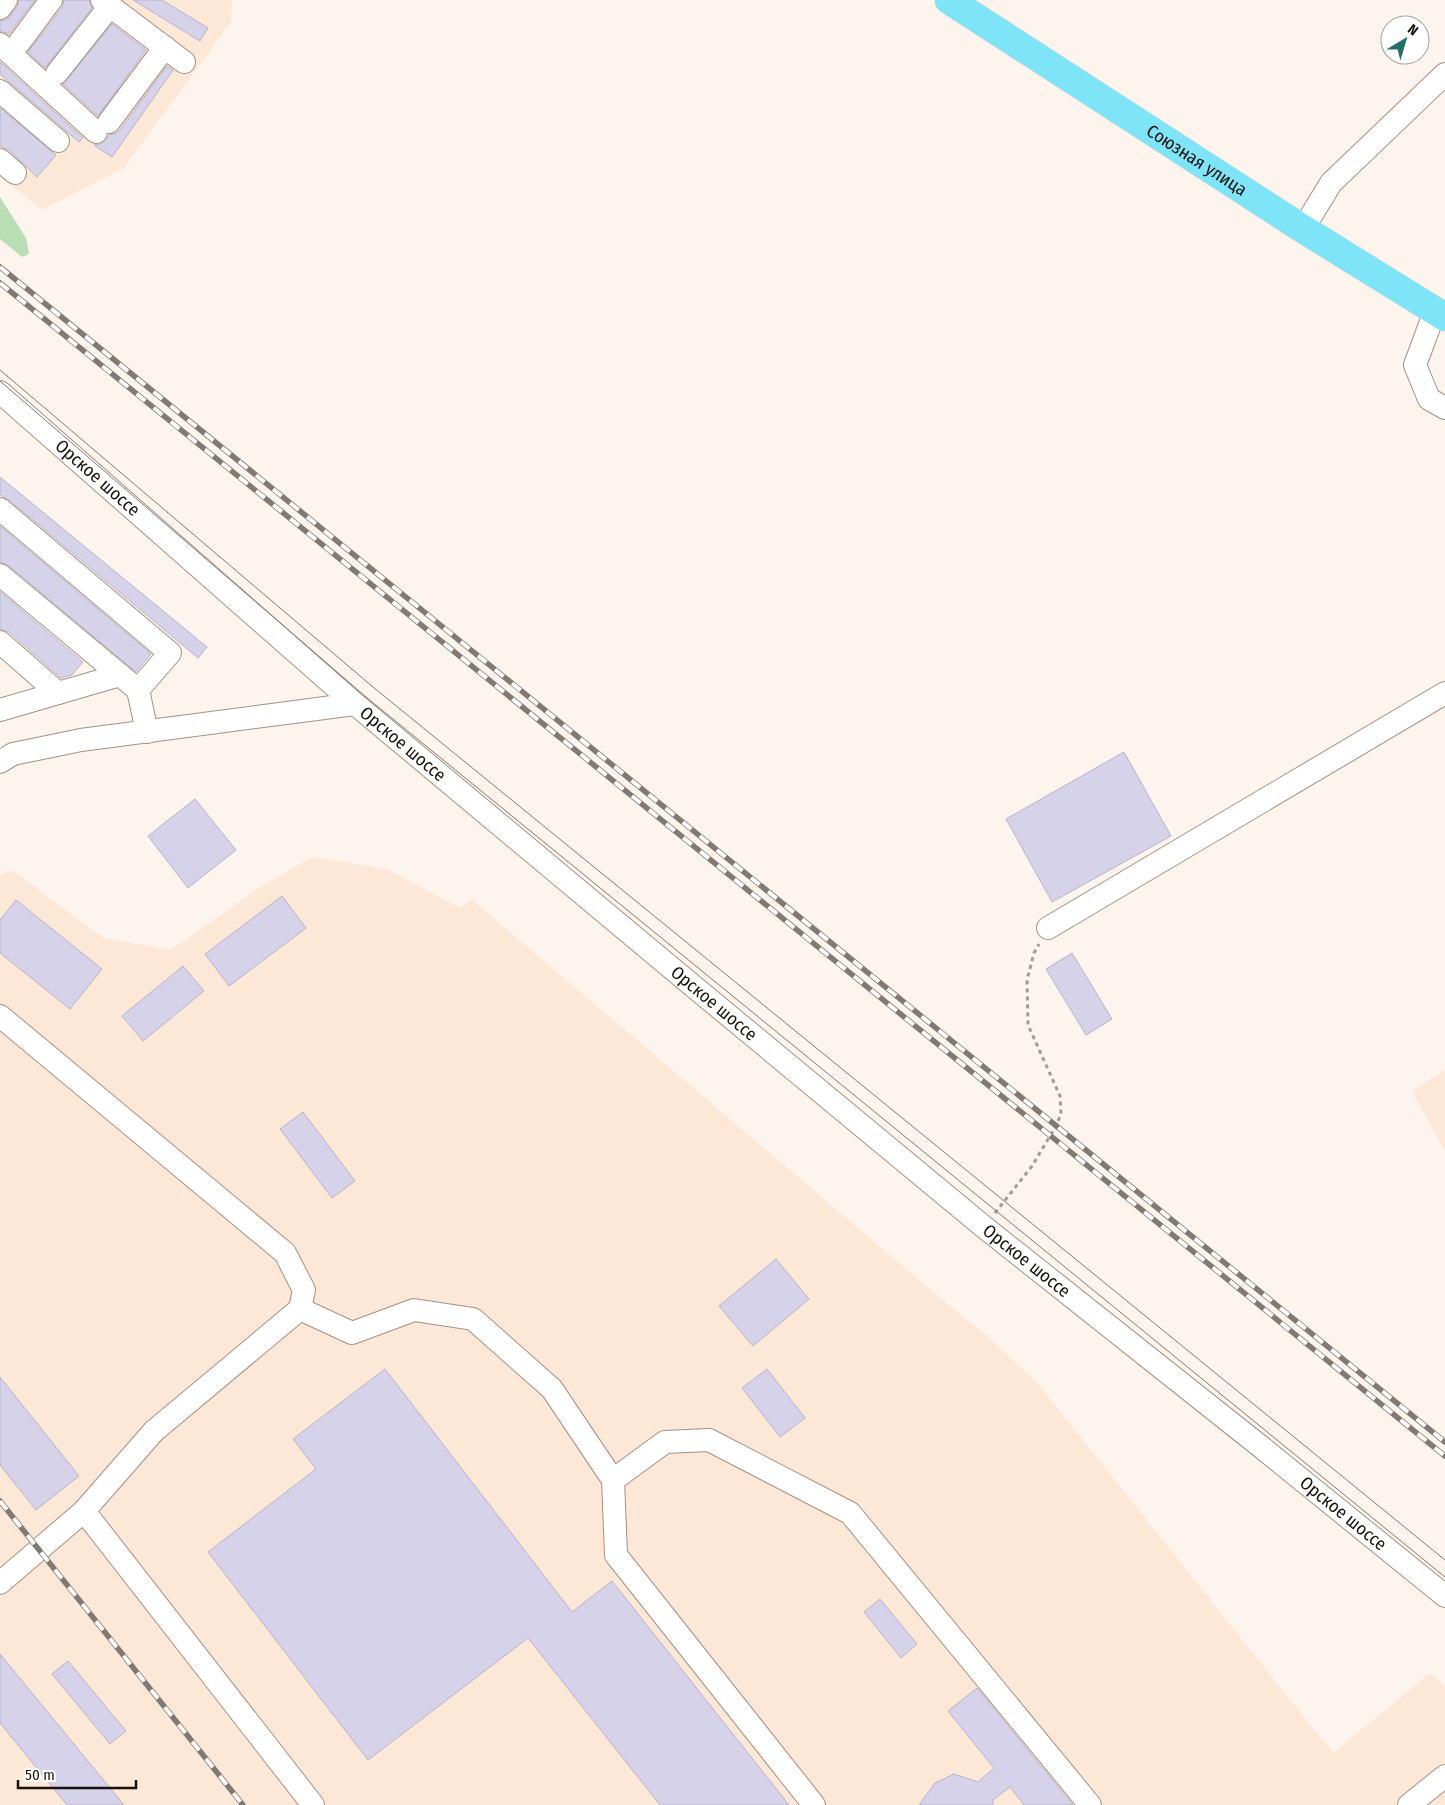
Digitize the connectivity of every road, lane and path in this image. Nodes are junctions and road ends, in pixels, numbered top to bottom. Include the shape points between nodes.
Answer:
1 (6, 0) edge
2 (51, 0) edge
3 (949, 0) edge
4 (106, 3) edge
5 (0, 8) edge
6 (9, 44) edge
7 (165, 47) junction
8 (184, 62) dead end
9 (57, 73) dead end
10 (1445, 74) edge
11 (0, 91) edge
12 (58, 141) dead end
13 (1303, 230) junction
14 (1440, 314) edge
15 (1, 392) edge
16 (1445, 408) edge
17 (0, 509) edge
18 (0, 575) edge
19 (0, 642) edge
20 (120, 675) junction
21 (138, 690) junction
22 (58, 693) junction
23 (1445, 693) edge
24 (355, 704) junction
25 (0, 710) edge
26 (147, 732) junction
27 (0, 762) edge
28 (1048, 928) joint
29 (0, 1016) edge
30 (984, 1227) junction
31 (300, 1309) junction
32 (612, 1480) junction
33 (84, 1510) junction
34 (0, 1583) edge
35 (1445, 1596) edge
36 (1445, 1776) edge
37 (314, 1805) edge
38 (814, 1805) edge
39 (1090, 1805) edge
40 (1409, 1805) edge

1 - 5 street
2 - 6 street
3 - 13 main road, Союзная улица
4 - 7 street
4 - 9 street
6 - 7 street via 103,127
7 - 8 street
10 - 13 street via 1331,183
11 - 12 street
13 - 14 main road, Союзная улица
14 - 16 street via 1415,365 1428,399
15 - 24 street, Орское шоссе
17 - 21 street via 170,653
18 - 20 street
19 - 22 street
20 - 21 street
20 - 22 street
21 - 26 street
22 - 25 street
23 - 28 street
24 - 26 street
24 - 30 street, Орское шоссе
26 - 27 street via 81,740 13,754
28 - 30 path via 1034,953 1027,980 1028,1025 1060,1096 1061,1114 1032,1166
29 - 31 street via 285,1253 304,1290
30 - 35 street, Орское шоссе
31 - 32 street via 352,1333 414,1310 473,1319 552,1389
31 - 33 street via 154,1431
32 - 38 street via 616,1555
32 - 39 street via 665,1442 709,1440 850,1513
33 - 34 street
33 - 37 street
36 - 40 street

